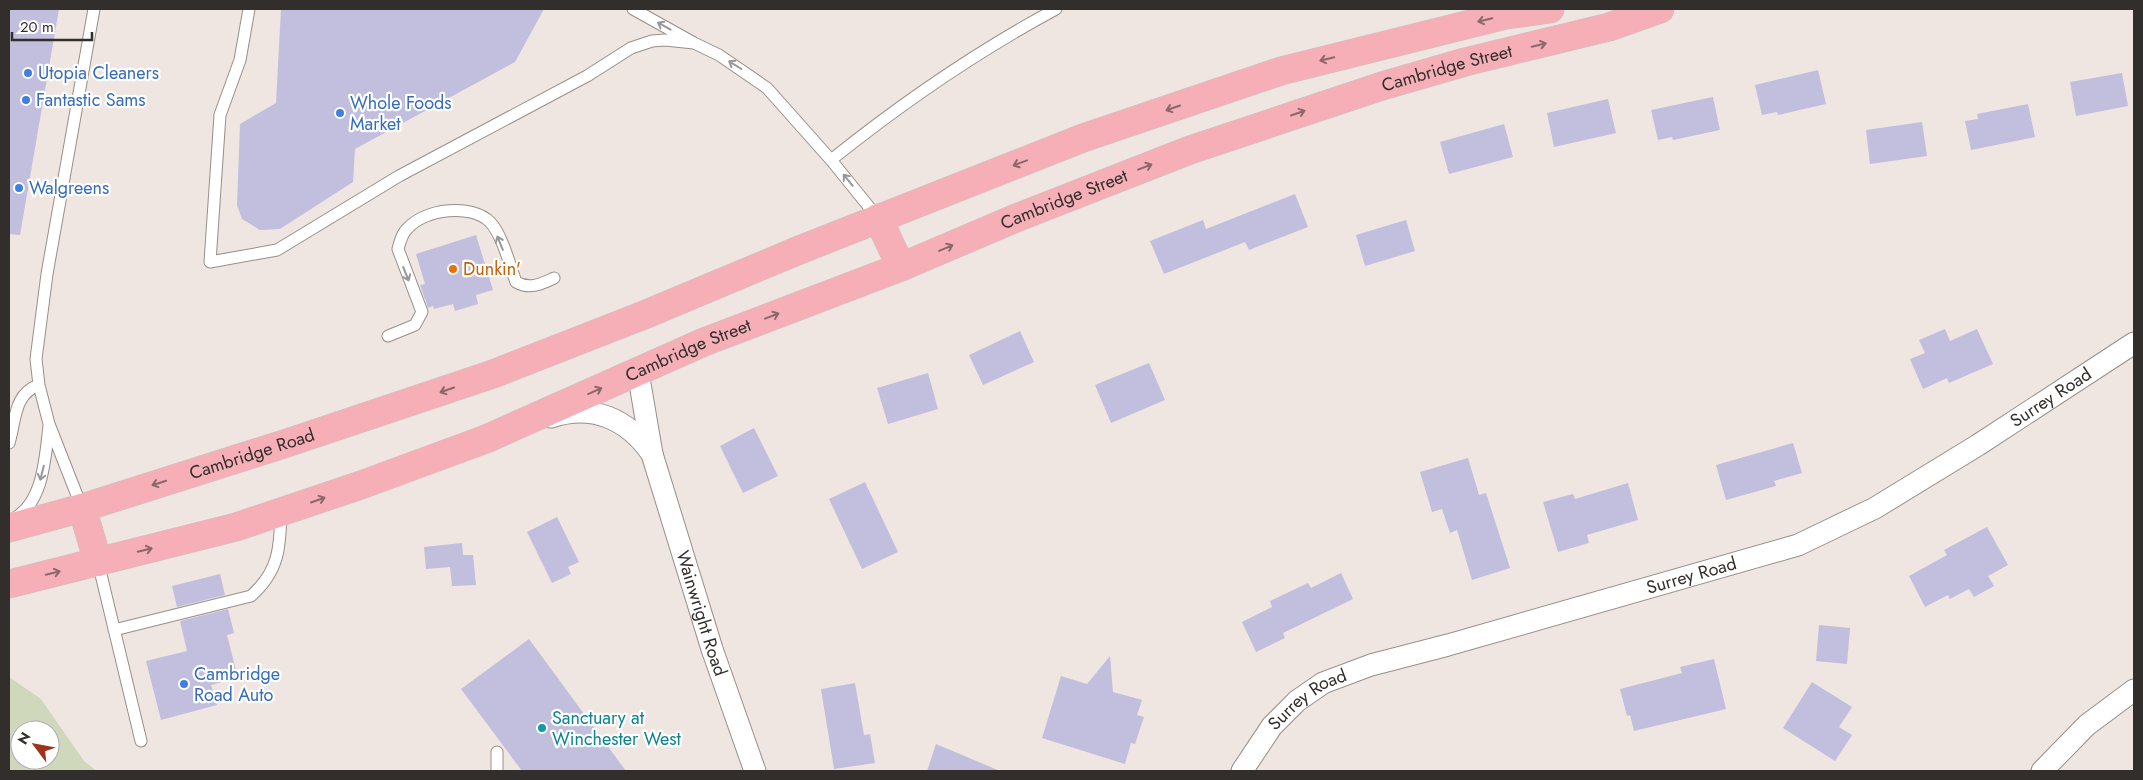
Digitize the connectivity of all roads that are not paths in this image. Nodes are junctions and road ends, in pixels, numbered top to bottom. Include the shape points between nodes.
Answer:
1 (94, 9) edge
2 (249, 9) edge
3 (633, 9) edge
4 (1056, 9) edge
5 (1550, 9) edge
6 (1658, 9) edge
7 (694, 43) junction
8 (831, 160) junction
9 (878, 218) junction
10 (901, 267) junction
11 (554, 278) dead end
12 (388, 336) dead end
13 (2134, 343) edge
14 (638, 372) junction
15 (39, 384) junction
16 (49, 424) junction
17 (486, 439) junction
18 (9, 443) edge
19 (652, 454) junction
20 (82, 508) junction
21 (281, 512) junction
22 (9, 521) edge
23 (9, 528) edge
24 (98, 562) junction
25 (9, 584) edge
26 (114, 630) junction
27 (2134, 690) edge
28 (141, 741) dead end
29 (497, 752) dead end
30 (497, 771) edge
31 (755, 771) edge
32 (1242, 771) edge
33 (2042, 771) edge

1 - 15 lane via 47,274 36,358
2 - 7 lane via 240,60 220,115 210,262 277,250 398,176 587,76 631,48 652,41
7 -> 3 lane
4 - 8 lane via 1008,35 913,96
5 -> 9 highway via 1506,15 1281,71 1083,138
10 -> 6 highway, Cambridge Street via 1190,150 1382,86 1609,27
8 -> 7 lane via 767,88 719,55
9 -> 8 lane
9 - 10 highway
9 -> 20 highway, Cambridge Road via 493,374
14 -> 10 highway, Cambridge Street via 704,342
11 -> 12 lane via 535,286 522,286 516,282 495,230 489,221 476,214 461,209 417,220 407,228 398,249 422,312 415,325
13 - 32 street, Surrey Road via 1875,508 1798,545 1371,665 1324,683 1297,701 1272,726
17 -> 14 highway, Cambridge Street
14 - 19 street, Wainwright Road
15 - 16 lane
15 - 18 lane via 21,397
16 - 20 lane
16 -> 22 lane via 39,484 30,503
17 - 19 street, Wainwright Road via 559,414 588,412 618,421 642,439
21 -> 17 highway
19 - 31 street, Wainwright Road via 712,650
20 - 23 highway, Cambridge Road
20 - 24 highway
24 -> 21 highway via 236,527
21 - 26 lane via 280,547 273,569 251,596
25 -> 24 highway
24 - 26 lane
26 - 28 lane
27 - 33 street via 2087,725
29 - 30 lane

